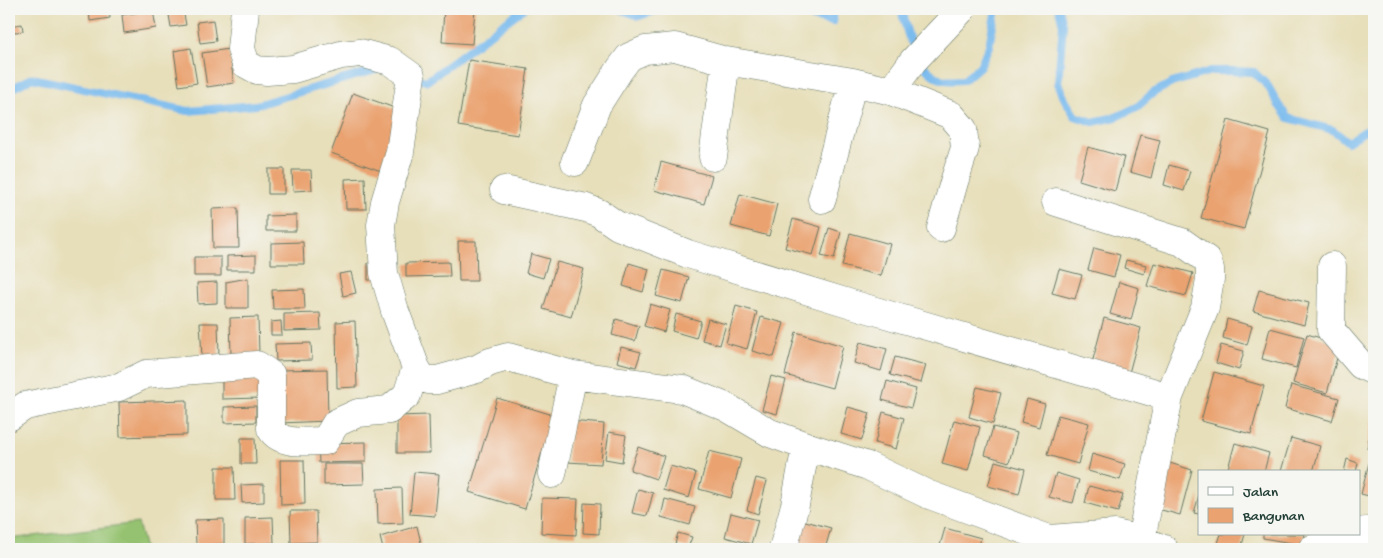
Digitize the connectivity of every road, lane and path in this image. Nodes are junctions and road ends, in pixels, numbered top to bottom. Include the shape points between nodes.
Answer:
1 (245, 9) edge
2 (962, 9) edge
3 (726, 61) junction
4 (852, 82) junction
5 (891, 91) junction
6 (713, 157) dead end
7 (575, 162) dead end
8 (504, 190) dead end
9 (822, 199) dead end
10 (1056, 202) dead end
11 (942, 228) dead end
12 (1332, 266) dead end
13 (416, 368) junction
14 (1374, 371) edge
15 (573, 374) junction
16 (1169, 397) junction
17 (9, 417) edge
18 (806, 446) junction
19 (552, 474) dead end
20 (1374, 530) edge
21 (1360, 532) edge
22 (1342, 536) edge
23 (1047, 544) edge
24 (1152, 545) edge
25 (783, 549) edge
26 (1312, 549) edge

1 - 13 street via 242,49 246,64 257,70 293,69 360,53 390,61 410,76 400,152 381,225 384,273 394,311
2 - 5 street via 912,61
3 - 4 street
3 - 6 street
3 - 7 street via 675,47 645,50 629,58 597,105
4 - 5 street
4 - 9 street
5 - 11 street via 951,115 962,129 965,148
8 - 16 street via 586,208 618,226 688,254
10 - 16 street via 1182,242 1207,260 1210,279 1205,308
12 - 14 street via 1331,330 1361,366
13 - 15 street via 422,378 437,380 508,357
13 - 17 street via 407,394 389,410 358,413 336,423 325,441 291,441 275,435 271,430 271,375 257,365 146,374 119,387 25,406
15 - 18 street via 682,389 726,407 770,433
15 - 19 street
16 - 24 street
18 - 23 street via 868,466
18 - 25 street
20 - 21 street
22 - 26 street
23 - 24 street via 1116,534

